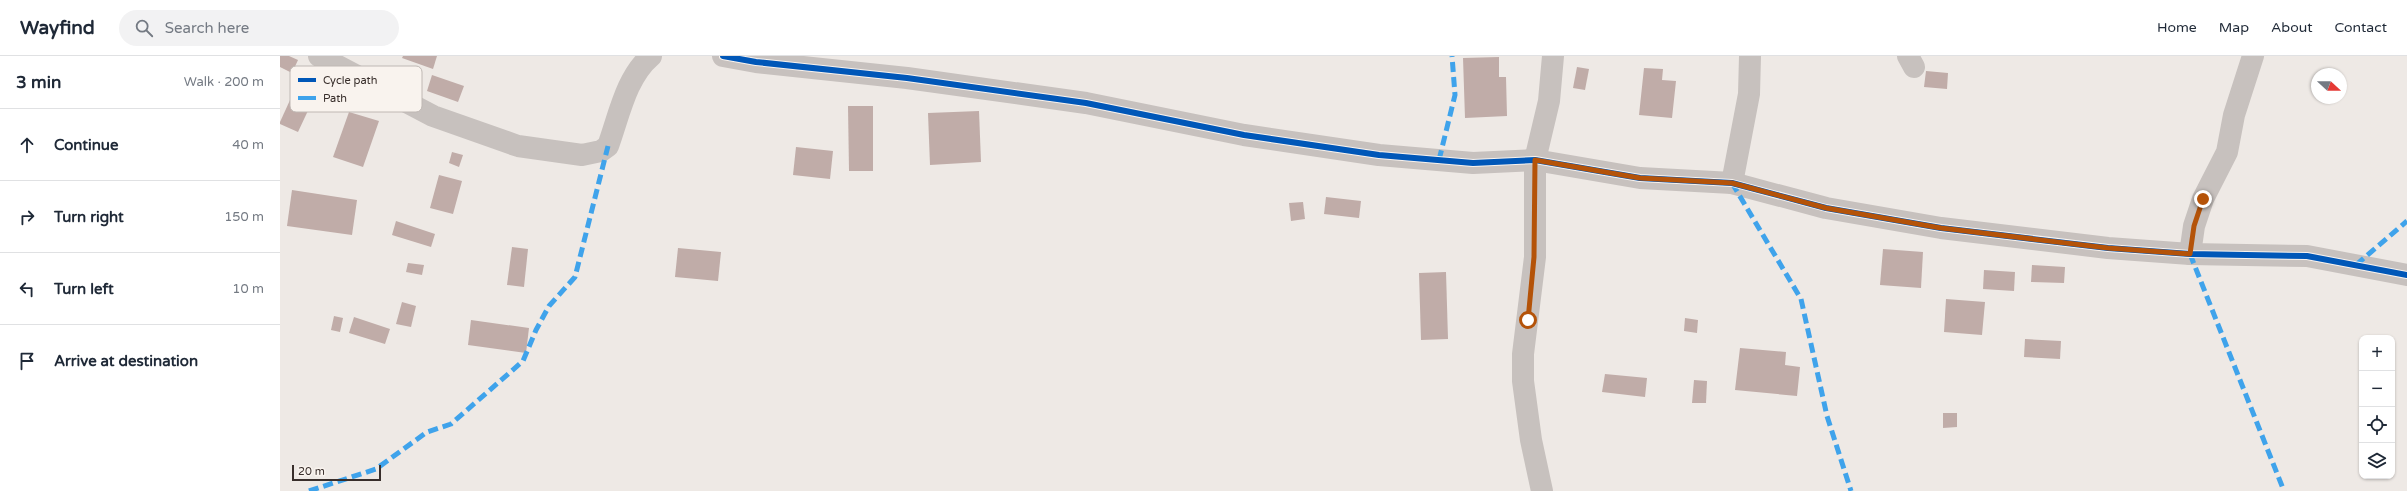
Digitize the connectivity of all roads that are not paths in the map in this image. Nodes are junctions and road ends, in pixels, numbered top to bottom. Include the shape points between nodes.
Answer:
1 (319, 56) edge
2 (651, 56) edge
3 (724, 56) edge
4 (1553, 56) edge
5 (1750, 56) edge
6 (2253, 56) edge
7 (338, 66) edge
8 (422, 110) edge
9 (1535, 160) junction
10 (1732, 183) junction
11 (2190, 254) junction
12 (2407, 275) edge
13 (1542, 491) edge

1 - 7 street
2 - 8 street via 644,62 628,88 608,146 601,151 582,155 518,146
3 - 9 street via 1086,103 1244,134 1379,155 1473,163
4 - 9 street via 1549,101
5 - 10 street via 1748,94
6 - 11 street via 2234,115 2227,152 2203,199 2194,226
9 - 10 street via 1640,178
9 - 13 street via 1534,257 1522,354 1531,440
10 - 11 street via 1826,208 1941,228 2108,248
11 - 12 street via 2307,256

